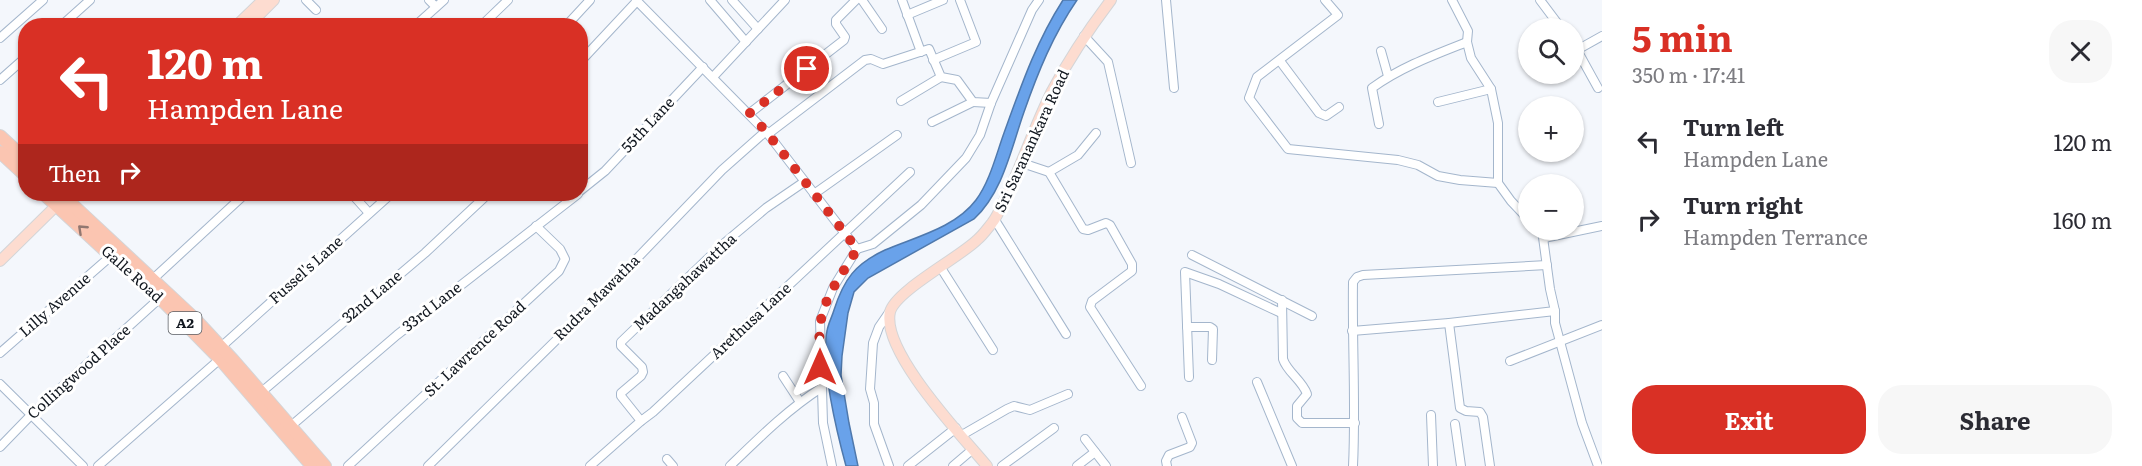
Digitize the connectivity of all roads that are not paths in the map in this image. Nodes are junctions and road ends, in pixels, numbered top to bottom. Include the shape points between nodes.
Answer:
1 (43, 0) edge
2 (90, 0) edge
3 (263, 0) edge
4 (274, 0) edge
5 (306, 0) edge
6 (429, 0) edge
7 (444, 0) edge
8 (508, 0) edge
9 (590, 0) edge
10 (637, 0) edge
11 (710, 0) edge
12 (732, 0) edge
13 (785, 0) edge
14 (856, 0) edge
15 (862, 0) edge
16 (902, 0) edge
17 (943, 0) edge
18 (960, 0) edge
19 (1039, 0) edge
20 (1111, 0) edge
21 (1166, 0) edge
22 (1325, 0) edge
23 (1452, 0) edge
24 (1540, 0) edge
25 (436, 8) junction
26 (316, 10) dead end
27 (907, 15) junction
28 (23, 18) edge
29 (70, 18) edge
30 (244, 18) edge
31 (256, 18) edge
32 (424, 18) edge
33 (489, 18) edge
34 (573, 18) edge
35 (1554, 18) edge
36 (18, 22) edge
37 (758, 29) junction
38 (882, 29) dead end
39 (1084, 36) junction
40 (1602, 36) edge
41 (0, 38) edge
42 (746, 42) junction
43 (1467, 42) junction
44 (1584, 44) edge
45 (1381, 51) dead end
46 (921, 52) junction
47 (588, 53) edge
48 (933, 60) junction
49 (1280, 61) junction
50 (18, 64) edge
51 (1584, 64) edge
52 (703, 67) junction
53 (1388, 76) junction
54 (713, 77) junction
55 (941, 77) junction
56 (0, 80) edge
57 (1174, 88) dead end
58 (1598, 88) dead end
59 (1491, 89) junction
60 (901, 101) dead end
61 (974, 102) junction
62 (1438, 102) dead end
63 (991, 103) junction
64 (1339, 107) dead end
65 (750, 113) junction
66 (932, 123) dead end
67 (1379, 124) dead end
68 (767, 132) junction
69 (1096, 133) dead end
70 (897, 135) dead end
71 (0, 136) edge
72 (0, 152) edge
73 (18, 153) edge
74 (1022, 163) junction
75 (1131, 163) dead end
76 (18, 169) edge
77 (910, 172) dead end
78 (1048, 172) junction
79 (592, 183) joint
80 (804, 183) junction
81 (1498, 183) junction
82 (588, 186) edge
83 (814, 194) junction
84 (54, 201) edge
85 (62, 201) edge
86 (64, 201) edge
87 (237, 201) edge
88 (358, 201) edge
89 (383, 201) edge
90 (481, 201) edge
91 (569, 201) edge
92 (1518, 208) edge
93 (369, 213) junction
94 (995, 220) junction
95 (536, 226) junction
96 (1602, 226) edge
97 (1584, 228) edge
98 (843, 233) junction
99 (1544, 240) edge
100 (857, 249) junction
101 (1192, 255) dead end
102 (111, 256) junction
103 (0, 261) edge
104 (1547, 265) junction
105 (941, 268) junction
106 (153, 279) junction
107 (160, 298) junction
108 (1282, 300) junction
109 (890, 311) junction
110 (1555, 311) junction
111 (1281, 314) junction
112 (1312, 315) dead end
113 (1449, 323) junction
114 (1602, 325) edge
115 (1187, 327) junction
116 (1352, 331) junction
117 (1066, 334) dead end
118 (1560, 341) junction
119 (993, 350) dead end
120 (0, 353) edge
121 (221, 353) junction
122 (1212, 360) dead end
123 (1510, 361) dead end
124 (783, 376) dead end
125 (1189, 377) dead end
126 (1257, 382) dead end
127 (0, 384) edge
128 (1141, 386) dead end
129 (821, 388) junction
130 (1068, 394) dead end
131 (258, 395) junction
132 (800, 402) junction
133 (32, 414) junction
134 (1431, 415) dead end
135 (1182, 417) dead end
136 (641, 421) junction
137 (1355, 423) junction
138 (1455, 424) dead end
139 (291, 426) junction
140 (1054, 428) dead end
141 (959, 431) junction
142 (1084, 440) dead end
143 (0, 447) edge
144 (973, 448) junction
145 (1095, 452) junction
146 (308, 465) edge
147 (83, 466) edge
148 (98, 466) edge
149 (325, 466) edge
150 (348, 466) edge
151 (428, 466) edge
152 (590, 466) edge
153 (730, 466) edge
154 (832, 466) edge
155 (889, 466) edge
156 (908, 466) edge
157 (953, 466) edge
158 (987, 466) edge
159 (1002, 466) edge
160 (1077, 466) edge
161 (1106, 466) edge
162 (1167, 466) edge
163 (1292, 466) edge
164 (1353, 466) edge
165 (1433, 466) edge
166 (1461, 466) edge
167 (1490, 466) edge
168 (1598, 466) edge

1 - 28 street
2 - 29 street
3 - 30 main road
4 - 31 main road
5 - 26 street
6 - 25 street
7 - 25 street
8 - 33 street
9 - 34 street
10 - 47 street
10 - 52 street
11 - 42 street
12 - 37 street
13 - 37 street
14 - 65 street via 836,20 844,40
15 - 38 street
16 - 27 street
17 - 27 street
18 - 48 street via 976,42
19 - 63 street
20 - 39 main road, Sri Saranankara Road
21 - 57 street
22 - 49 street via 1338,15
23 - 43 street via 1468,31
24 - 35 street
25 - 32 street
27 - 46 street
36 - 41 street
37 - 42 street
39 - 74 main road, Sri Saranankara Road via 1052,92
39 - 75 street via 1108,62
40 - 44 street
42 - 54 street
43 - 53 street
43 - 59 street via 1471,58
45 - 53 street
46 - 48 street via 929,49
46 - 68 street, Rudra Mawatha via 883,64 865,60
48 - 55 street
49 - 64 street via 1319,113 1326,116
49 - 81 street via 1257,77 1249,98 1288,149 1398,160 1438,176
50 - 56 street
51 - 58 street
52 - 54 street
52 - 79 street, 55th Lane
53 - 67 street via 1372,88
54 - 65 street
55 - 60 street
55 - 61 street via 957,80
59 - 62 street
59 - 81 street via 1498,123
61 - 63 street
61 - 66 street
63 - 100 street via 980,135 966,158 921,206 873,244
65 - 68 street
68 - 80 street
68 - 151 street, Rudra Mawatha via 722,170
69 - 78 street via 1078,155
70 - 83 street
71 - 73 highway
72 - 76 highway
74 - 78 street
74 - 94 main road, Sri Saranankara Road
77 - 98 street, Arethusa Lane
78 - 128 street via 1083,229 1110,225 1132,264 1132,270 1092,301 1090,307
79 - 82 street, 33rd Lane
80 - 83 street
80 - 136 street, Madangahawattha via 722,245 621,342 642,367 641,376 621,393
81 - 92 street
83 - 98 street
84 - 103 main road
102 -> 85 highway, Galle Road / A2
86 - 106 highway, Galle Road / A2
87 - 106 street
88 - 93 street
89 - 93 street, Fussel's Lane
90 - 131 street, 32nd Lane
91 - 95 street, 33rd Lane
93 - 121 street, Fussel's Lane
94 - 105 main road, Sri Saranankara Road
94 - 117 street
95 - 139 street, 33rd Lane via 397,335
95 - 150 street, St. Lawrence Road via 566,259 559,271
96 - 97 street
98 - 100 street
98 - 136 street, Arethusa Lane
99 - 104 street
100 - 129 street via 833,288 820,321
101 - 108 street
102 - 107 highway, Galle Road / A2
102 - 120 street, Lilly Avenue
104 - 110 street
104 - 116 street via 1357,277 1353,282
105 - 109 main road, Sri Saranankara Road via 912,287
105 - 119 street
106 - 121 highway, Galle Road / A2 via 186,310
107 - 121 highway, Galle Road / A2
107 - 133 street, Collingwood Place
108 - 111 street
108 - 112 street
109 - 141 main road via 891,330 901,356 915,380
109 - 155 street via 873,343 870,389 874,424
110 - 113 street
110 - 118 street
111 - 115 street via 1185,272
111 - 137 street via 1285,365 1307,394 1297,406 1297,418 1313,425
113 - 116 street
113 - 167 street via 1460,408 1480,412 1483,417
114 - 118 street
115 - 122 street via 1213,330
115 - 125 street
116 - 137 street
118 - 123 street
118 - 168 street
121 - 131 highway, Galle Road / A2
121 - 148 street, Fussel's Lane
124 - 132 street
126 - 163 street
127 - 133 street
129 - 132 street
129 - 154 street
130 - 141 street via 1030,410 1014,406
131 - 139 highway, Galle Road / A2
131 - 146 highway, Galle Road / A2
132 - 153 street
133 - 143 street, Collingwood Place
133 - 147 street
134 - 165 street
135 - 162 street via 1192,443 1169,455
136 - 152 street, Arethusa Lane
137 - 164 street
138 - 166 street
139 - 149 highway, Galle Road / A2
140 - 159 street
141 - 144 main road
141 - 156 street
142 - 145 street
144 - 157 street
144 - 158 main road
145 - 160 street
145 - 161 street

